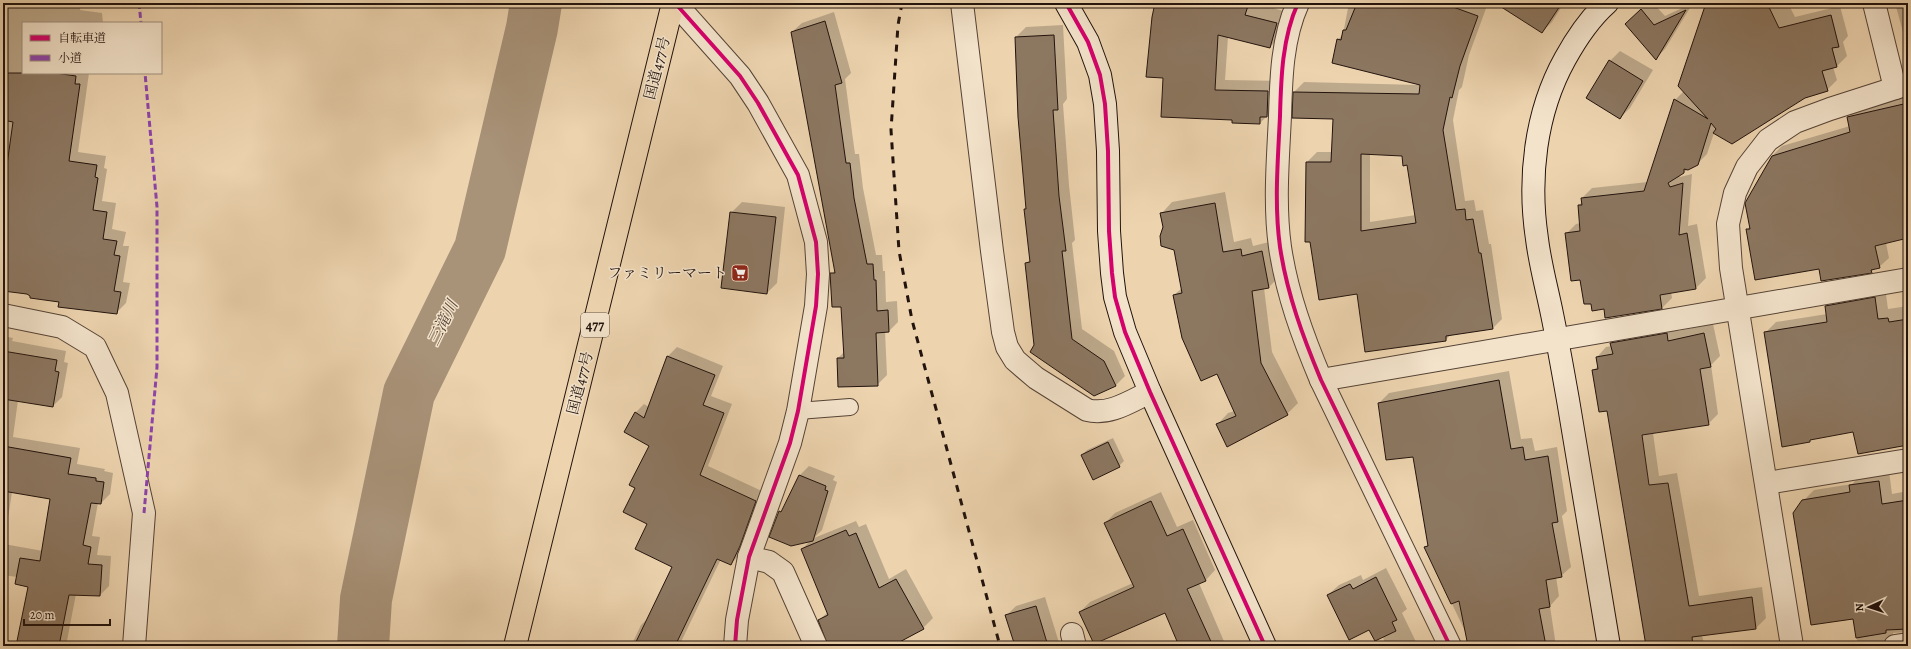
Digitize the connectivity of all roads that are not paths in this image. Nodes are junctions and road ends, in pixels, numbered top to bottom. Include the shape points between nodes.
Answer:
1 (674, 3) edge
2 (962, 3) edge
3 (1066, 3) edge
4 (1298, 3) edge
5 (1607, 3) edge
6 (1874, 3) edge
7 (1901, 86) edge
8 (1908, 279) edge
9 (1738, 309) junction
10 (3, 315) edge
11 (1558, 341) junction
12 (1321, 380) junction
13 (1150, 392) junction
14 (850, 407) dead end
15 (798, 411) junction
16 (1908, 460) edge
17 (1766, 483) junction
18 (749, 557) junction
19 (1908, 644) edge
20 (134, 646) edge
21 (515, 646) edge
22 (735, 646) edge
23 (816, 646) edge
24 (1265, 646) edge
25 (1450, 646) edge
26 (1609, 646) edge
27 (1792, 646) edge
28 (1895, 646) edge

1 - 15 street via 740,76 798,175 805,198 816,242 818,274 816,306
1 - 21 highway, 国道477号 / 477
2 - 13 street via 992,251 1007,347 1015,360 1036,378 1087,410 1095,412 1112,409
3 - 13 street via 1088,42 1100,74 1108,151 1109,231 1114,297
4 - 12 street via 1284,50 1278,211 1280,246 1290,298
5 - 11 street via 1598,10 1575,40 1558,71 1539,132 1533,203 1537,239
6 - 7 street
7 - 9 street via 1795,122 1768,140 1747,167 1735,194 1728,224 1731,268
8 - 9 street
9 - 11 street
9 - 17 street
10 - 20 street via 62,327 95,346 117,393 144,513
11 - 12 street
11 - 26 street
12 - 25 street
13 - 24 street
14 - 15 lane
15 - 18 street via 790,443
16 - 17 street
17 - 27 street
18 - 22 street via 737,620
18 - 23 street via 769,562 783,572
19 - 28 street

